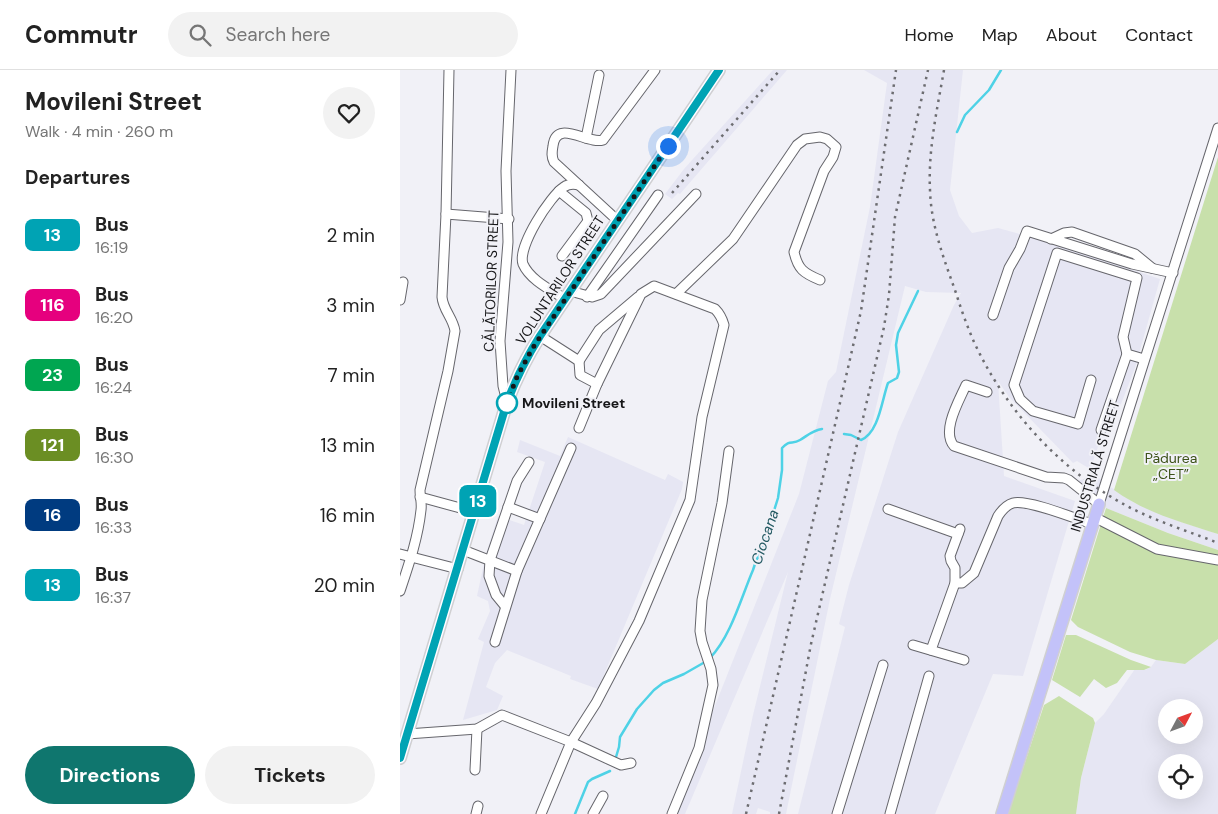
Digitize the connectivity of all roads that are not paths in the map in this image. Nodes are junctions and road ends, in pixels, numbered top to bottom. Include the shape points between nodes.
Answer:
1 (449, 70) edge
2 (511, 70) edge
3 (655, 70) edge
4 (716, 70) edge
5 (599, 75) dead end
6 (1218, 128) edge
7 (586, 138) junction
8 (579, 185) junction
9 (559, 192) junction
10 (696, 194) dead end
11 (658, 196) dead end
12 (606, 210) junction
13 (446, 214) junction
14 (588, 216) junction
15 (509, 218) junction
16 (617, 220) junction
17 (1050, 239) junction
18 (562, 256) dead end
19 (1153, 268) junction
20 (1173, 273) junction
21 (820, 280) dead end
22 (403, 282) dead end
23 (641, 294) junction
24 (676, 294) junction
25 (567, 295) junction
26 (587, 297) junction
27 (400, 300) edge
28 (993, 315) dead end
29 (540, 336) junction
30 (1127, 354) junction
31 (1144, 359) junction
32 (579, 361) junction
33 (1091, 380) dead end
34 (597, 384) junction
35 (987, 392) dead end
36 (507, 402) junction
37 (579, 428) dead end
38 (1101, 430) dead end
39 (571, 448) dead end
40 (729, 451) dead end
41 (529, 462) dead end
42 (420, 497) junction
43 (1098, 504) junction
44 (508, 507) junction
45 (888, 509) dead end
46 (475, 512) junction
47 (540, 519) junction
48 (1093, 521) junction
49 (463, 550) junction
50 (400, 554) edge
51 (411, 557) junction
52 (490, 560) junction
53 (1218, 560) edge
54 (458, 569) junction
55 (517, 571) junction
56 (955, 583) junction
57 (400, 590) edge
58 (505, 606) junction
59 (495, 642) dead end
60 (913, 645) dead end
61 (931, 650) junction
62 (964, 660) dead end
63 (882, 665) dead end
64 (929, 676) dead end
65 (476, 729) junction
66 (407, 734) junction
67 (571, 742) junction
68 (400, 758) edge
69 (631, 763) dead end
70 (475, 770) dead end
71 (603, 796) dead end
72 (541, 814) edge
73 (593, 814) edge
74 (672, 814) edge
75 (837, 814) edge
76 (890, 814) edge
77 (1002, 814) edge

1 - 13 street
2 - 15 street, CĂLĂTORILOR STREET via 506,171
3 - 7 street via 608,136 598,142
4 - 16 main road, VOLUNTARILOR STREET
5 - 7 street
6 - 20 street, INDUSTRIALĂ STREET
7 - 8 street via 567,132 558,135 554,141 554,162
8 - 9 street via 566,185
8 - 12 street
9 - 14 street
9 - 25 street via 530,233 522,256 532,277
10 - 26 street via 601,294
11 - 26 street
12 - 14 street
12 - 16 street
13 - 15 street
13 - 42 street via 442,298 455,330
14 - 18 street
15 - 36 street, CĂLĂTORILOR STREET via 500,340
16 - 25 main road, VOLUNTARILOR STREET
17 - 19 street
17 - 19 street via 1072,232 1135,254
17 - 28 street via 1027,231 1009,268
19 - 20 street
20 - 31 street, INDUSTRIALĂ STREET
21 - 24 street via 802,270 794,252 836,147 827,139 814,136 797,145 733,239
22 - 27 street
23 - 24 street via 654,286
23 - 32 street via 600,330
23 - 34 street
24 - 67 street via 715,310 724,325 702,417 690,500 639,620
25 - 26 street
25 - 29 main road, VOLUNTARILOR STREET
29 - 32 street
29 - 36 main road, VOLUNTARILOR STREET via 524,362
30 - 31 street
30 - 33 street via 1122,337 1137,278 1057,253 1014,385 1020,399 1033,411 1078,424
30 - 38 street
31 - 43 street, INDUSTRIALĂ STREET
32 - 34 street via 580,375
34 - 37 street
35 - 43 street via 966,385 949,427 949,438 954,446 1046,477 1069,480
36 - 46 main road, VOLUNTARILOR STREET
39 - 47 street
40 - 74 street via 702,600 700,631 713,685 699,748
41 - 44 street
42 - 46 street
42 - 51 street via 421,508
43 - 48 main road, INDUSTRIALĂ STREET
44 - 47 street
44 - 52 street
45 - 56 street via 959,531 950,556 955,568
46 - 49 main road, VOLUNTARILOR STREET
47 - 55 street
48 - 53 street via 1157,549
48 - 56 street via 1025,503 1012,503 998,516 974,573 962,583
48 - 77 main road, INDUSTRIALĂ STREET
49 - 52 street
49 - 54 main road, VOLUNTARILOR STREET
50 - 51 street
51 - 54 street
51 - 57 street
52 - 55 street
52 - 58 street via 489,576
54 - 66 main road, VOLUNTARILOR STREET
55 - 58 street
56 - 61 street
58 - 59 street
60 - 61 street
61 - 62 street
63 - 75 street
64 - 76 street
65 - 66 street
65 - 67 street via 502,716
65 - 70 street
66 - 68 main road, VOLUNTARILOR STREET
67 - 69 street via 621,765
67 - 72 street
71 - 73 street

